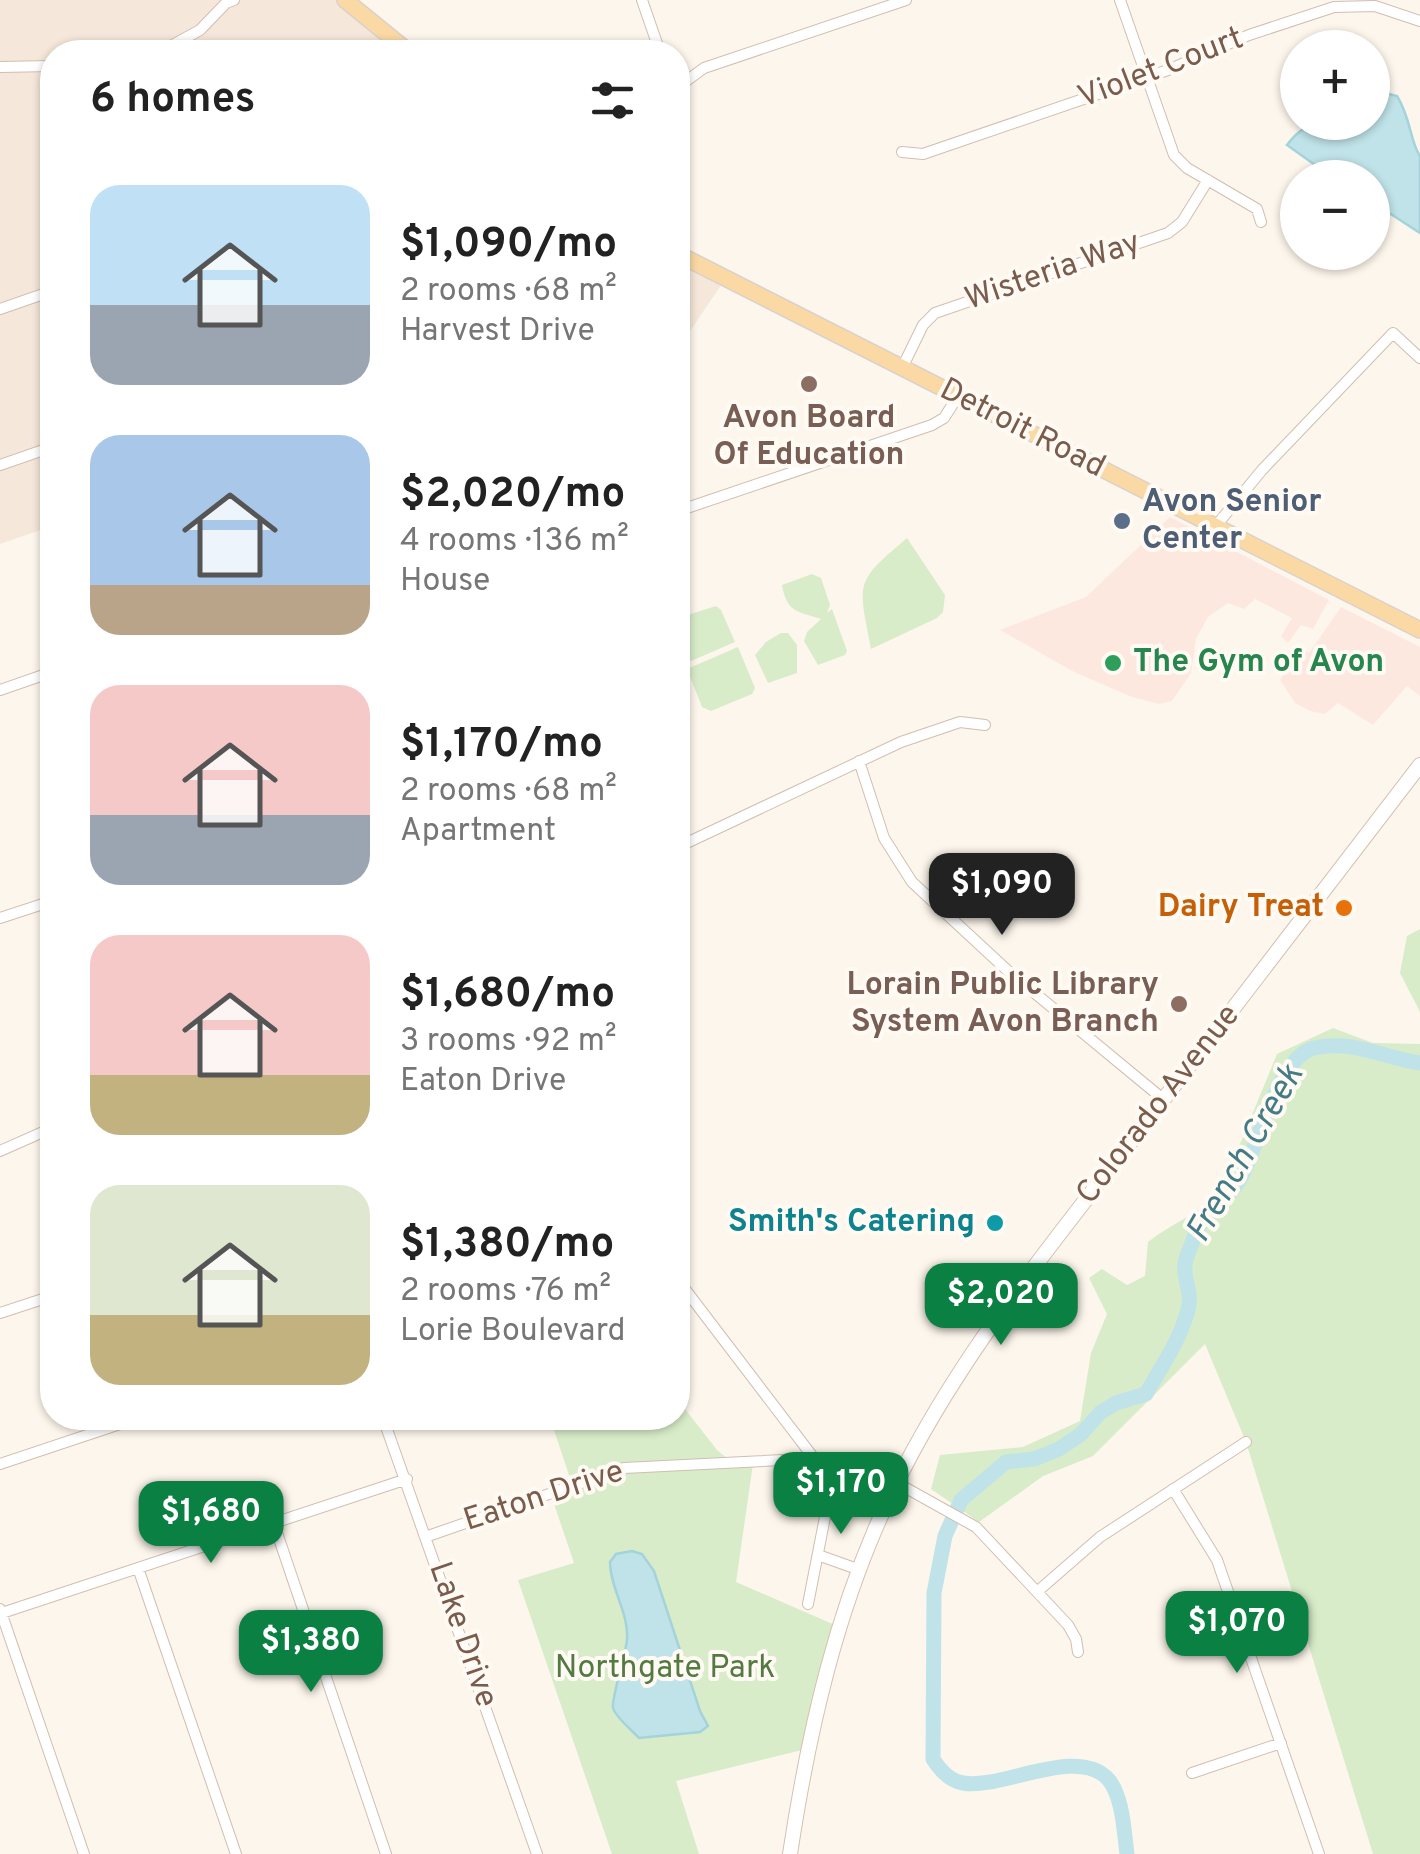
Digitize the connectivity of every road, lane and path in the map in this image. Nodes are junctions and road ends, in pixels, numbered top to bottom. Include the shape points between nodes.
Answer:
1 (345, 0) edge
2 (642, 0) edge
3 (906, 0) edge
4 (1120, 0) edge
5 (229, 1) edge
6 (1420, 22) edge
7 (182, 40) edge
8 (394, 40) edge
9 (656, 40) edge
10 (40, 66) edge
11 (0, 67) edge
12 (690, 78) edge
13 (1146, 78) junction
14 (902, 152) dead end
15 (1208, 180) junction
16 (1261, 222) dead end
17 (690, 260) edge
18 (40, 295) edge
19 (0, 309) edge
20 (1420, 358) edge
21 (902, 368) junction
22 (958, 396) junction
23 (40, 451) edge
24 (0, 465) edge
25 (690, 507) edge
26 (1215, 527) junction
27 (1420, 630) edge
28 (40, 676) edge
29 (0, 690) edge
30 (985, 725) dead end
31 (859, 761) junction
32 (1420, 765) edge
33 (690, 841) edge
34 (40, 905) edge
35 (0, 918) edge
36 (1164, 1099) junction
37 (40, 1134) edge
38 (0, 1152) edge
39 (690, 1296) edge
40 (40, 1300) edge
41 (0, 1314) edge
42 (102, 1430) edge
43 (388, 1430) edge
44 (1246, 1442) dead end
45 (814, 1457) junction
46 (840, 1462) junction
47 (0, 1464) edge
48 (406, 1479) junction
49 (897, 1483) junction
50 (1173, 1489) junction
51 (274, 1524) junction
52 (428, 1536) junction
53 (818, 1555) junction
54 (138, 1568) junction
55 (860, 1570) junction
56 (1038, 1591) junction
57 (808, 1604) dead end
58 (1, 1611) edge
59 (1078, 1652) dead end
60 (1281, 1742) junction
61 (1192, 1773) dead end
62 (84, 1854) edge
63 (236, 1854) edge
64 (386, 1854) edge
65 (537, 1854) edge
66 (790, 1854) edge
67 (1320, 1854) edge

1 - 8 main road
2 - 9 street
3 - 12 street
4 - 13 street
5 - 7 street
6 - 13 street, Violet Court via 1375,6 1334,7
10 - 11 street
13 - 14 street, Violet Court via 924,154
13 - 15 street via 1174,155
15 - 16 street via 1257,210
15 - 21 street, Wisteria Way via 1168,232 935,313
17 - 21 main road, Detroit Road
18 - 19 street
20 - 26 street via 1393,333
21 - 22 main road, Detroit Road
22 - 25 street via 932,425
22 - 26 main road, Detroit Road
23 - 24 street
26 - 27 main road, Detroit Road
28 - 29 street
30 - 31 street via 950,725
31 - 33 street
31 - 36 street via 884,838 912,882
32 - 36 main road, Colorado Avenue
34 - 35 street
36 - 49 main road, Colorado Avenue via 991,1324
37 - 38 street
39 - 45 street
40 - 41 street
42 - 47 street
43 - 48 street, Lake Drive
44 - 50 street
45 - 46 street, Eaton Drive
45 - 52 street, Eaton Drive via 624,1468
46 - 49 street, Eaton Drive
46 - 53 street
48 - 51 street
48 - 52 street, Lake Drive
49 - 55 main road, Colorado Avenue
49 - 56 street, Eaton Drive via 986,1535
50 - 56 street via 1100,1537
50 - 60 street via 1215,1554
51 - 54 street
51 - 64 street
52 - 65 street, Lake Drive
53 - 55 street
53 - 57 street
54 - 58 street
54 - 63 street
55 - 66 main road, Colorado Avenue via 817,1707
56 - 59 street, Eaton Drive via 1071,1630
58 - 62 street
60 - 61 street
60 - 67 street

